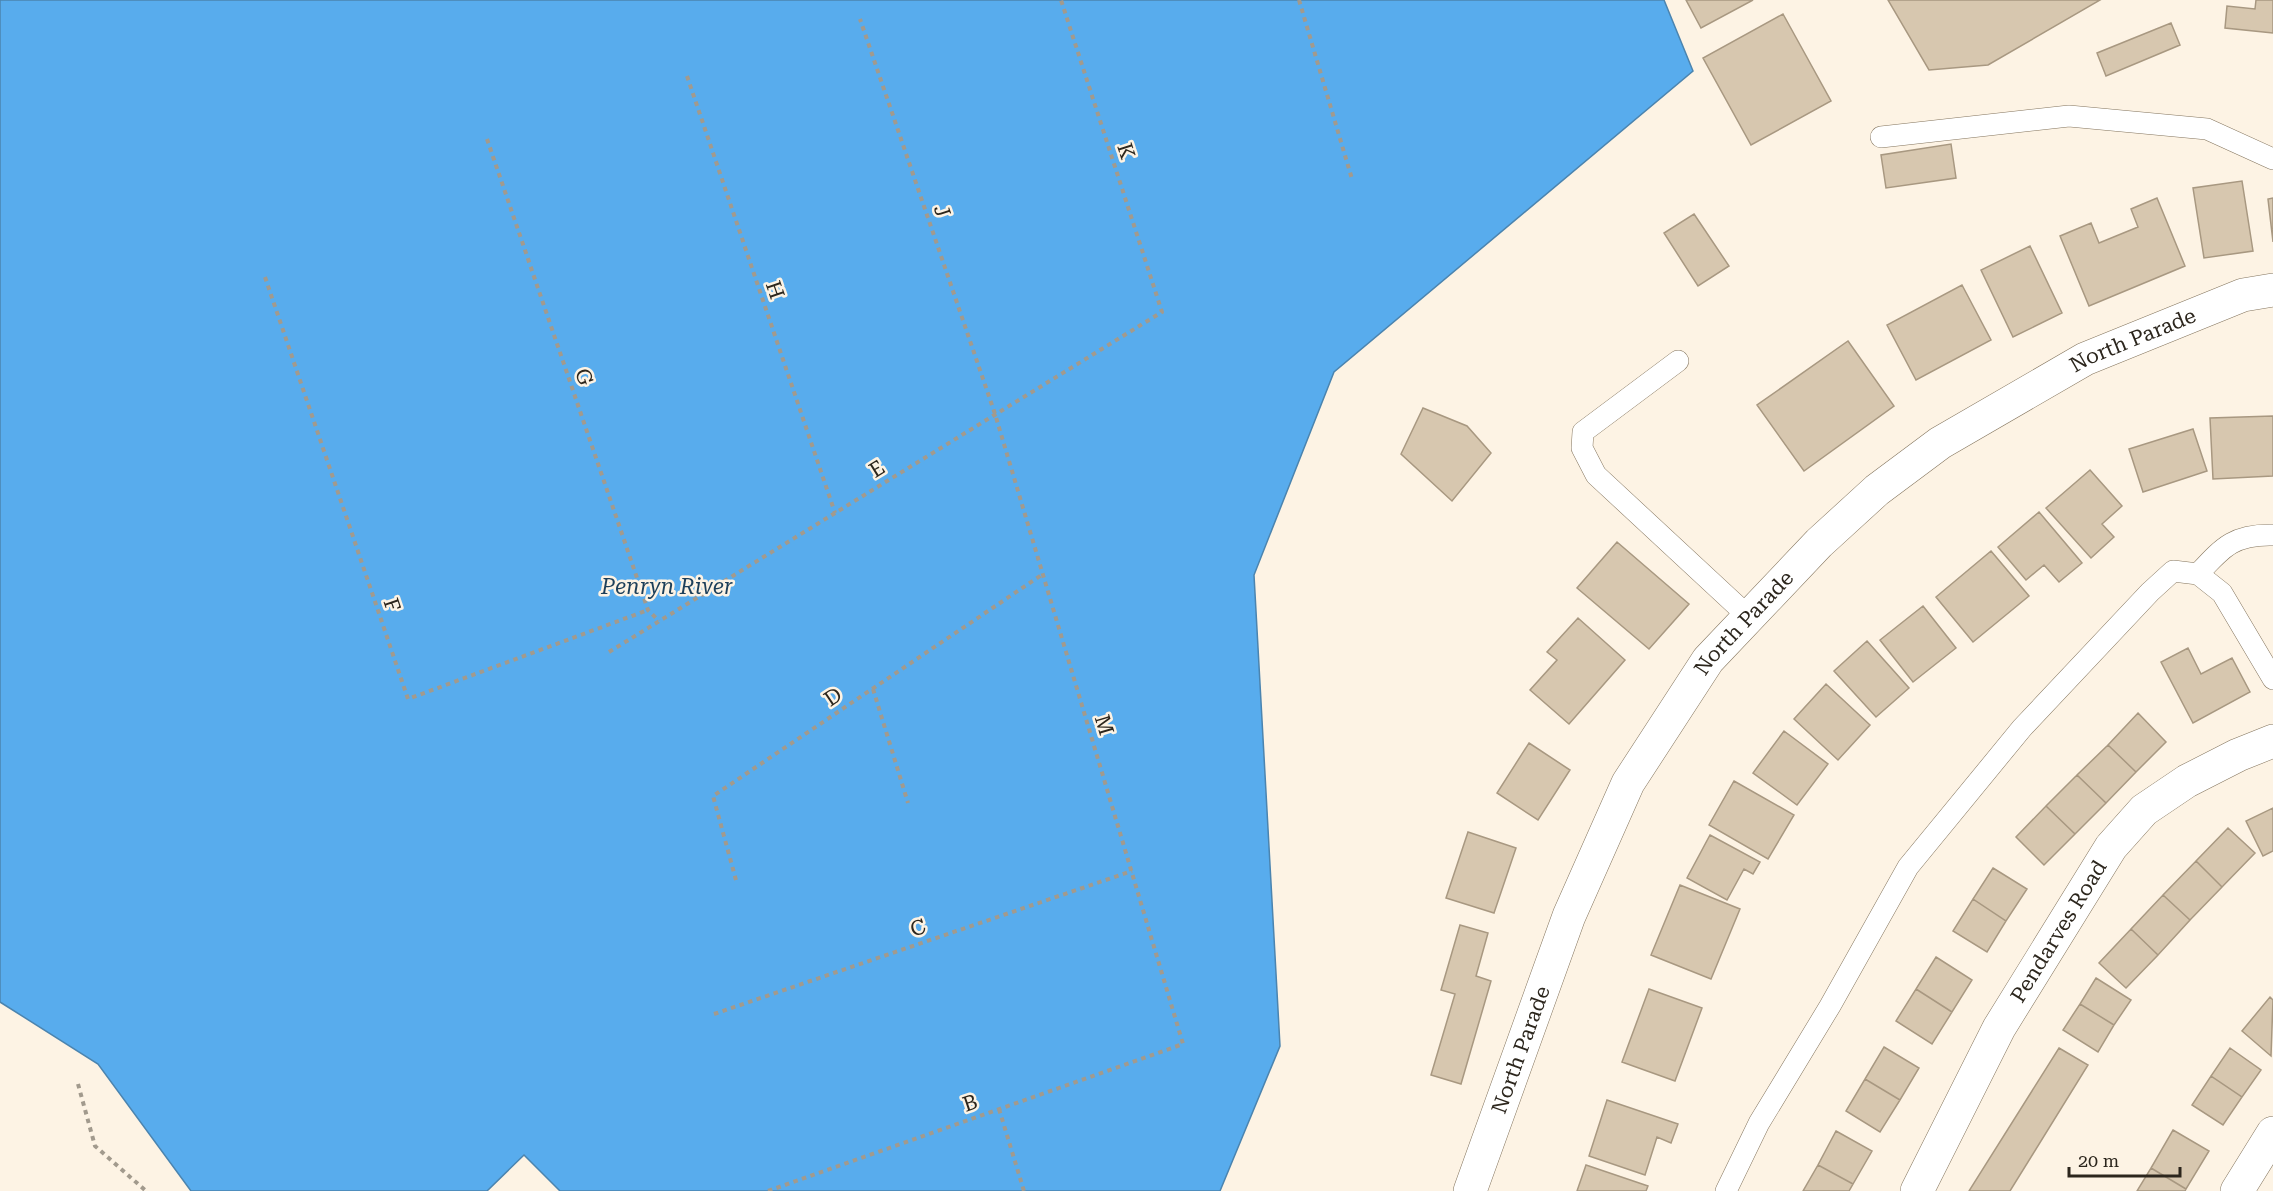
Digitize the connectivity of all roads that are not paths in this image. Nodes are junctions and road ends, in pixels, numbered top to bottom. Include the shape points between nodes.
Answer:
1 (1881, 136) dead end
2 (2273, 159) edge
3 (2273, 290) edge
4 (1678, 361) dead end
5 (2273, 535) edge
6 (2198, 574) junction
7 (1749, 617) junction
8 (2273, 678) edge
9 (2273, 741) edge
10 (2273, 1133) edge
11 (1470, 1191) edge
12 (1726, 1191) edge
13 (1917, 1191) edge
14 (2237, 1191) edge

1 - 2 lane via 2069,116 2207,129
3 - 7 street, North Parade via 2242,295 2085,359 1940,443 1877,490 1819,543
4 - 7 lane via 1583,432 1582,448 1596,475
5 - 6 lane via 2237,539 2221,549
6 - 8 lane via 2222,593
6 - 12 lane via 2173,571 2150,592 2022,728 1908,867 1760,1123
7 - 11 street, North Parade via 1708,660 1628,783 1569,916
9 - 13 street, Pendarves Road via 2187,781 2144,810 2111,847 1999,1028
10 - 14 street

